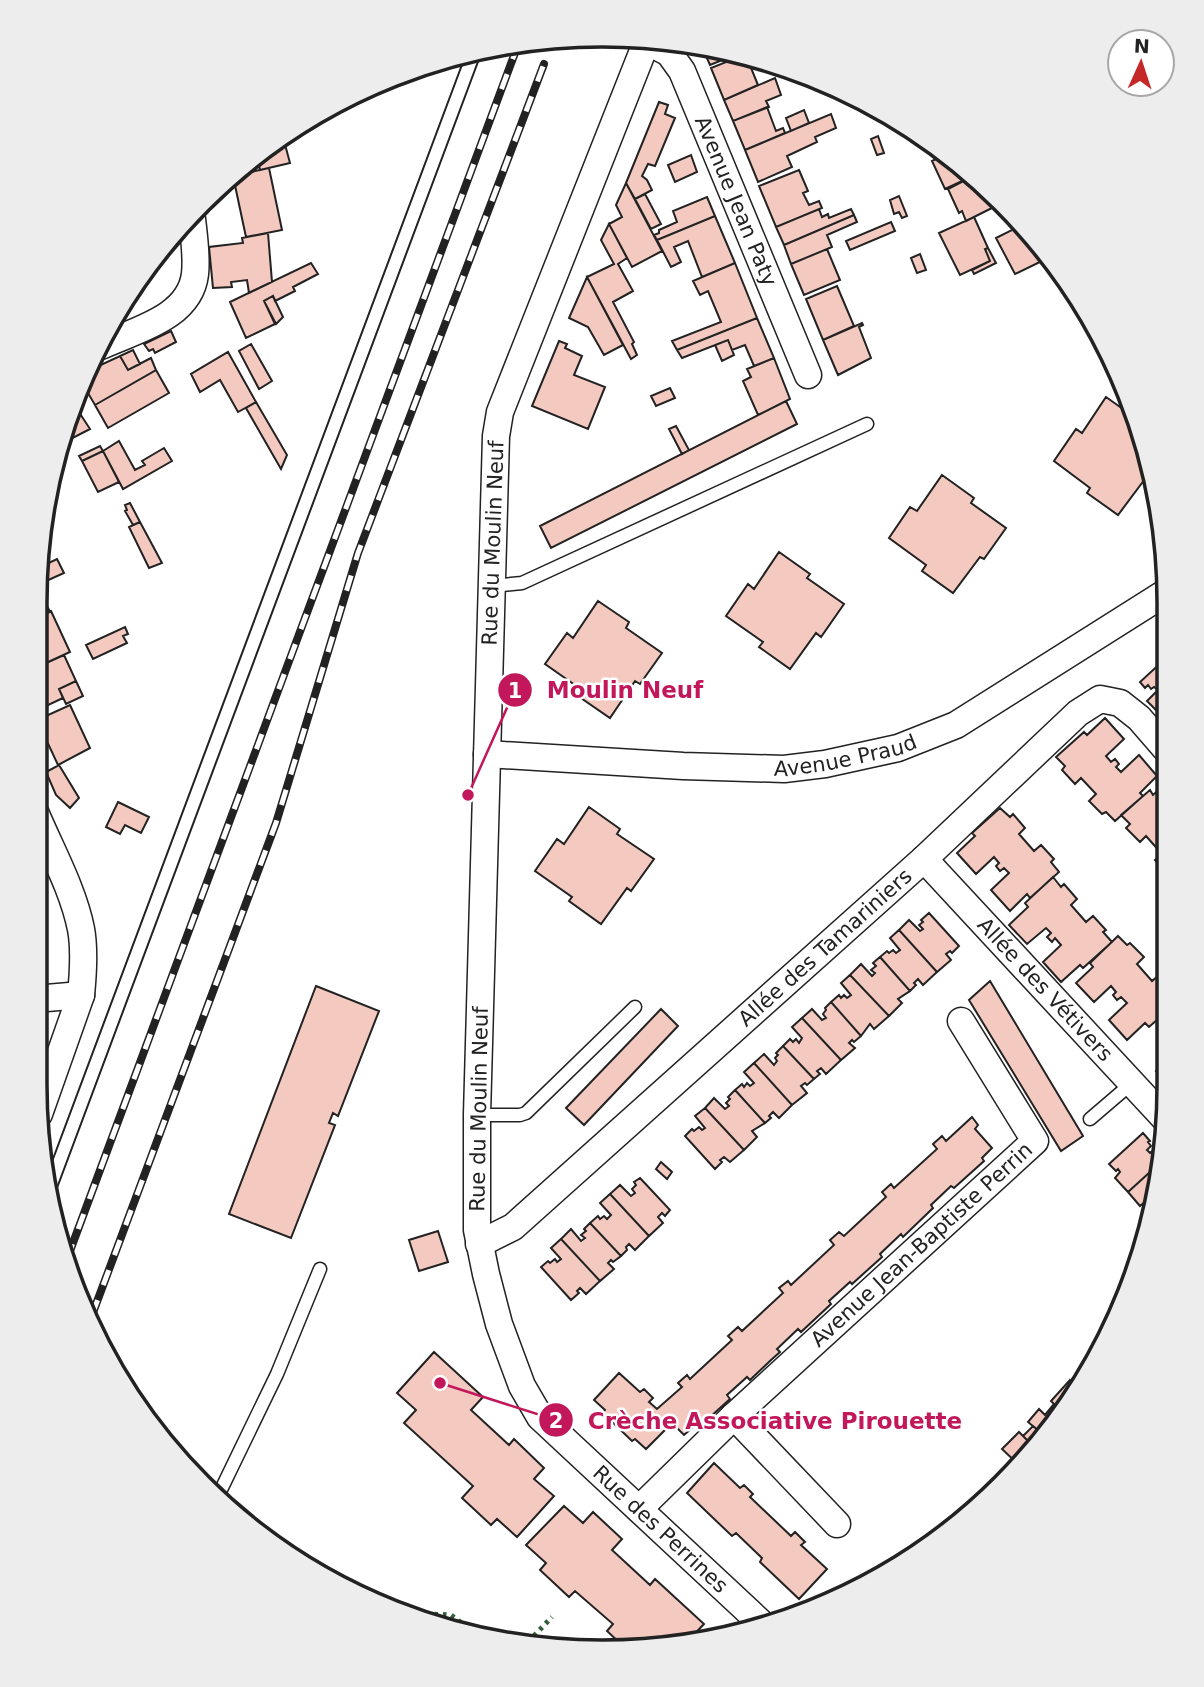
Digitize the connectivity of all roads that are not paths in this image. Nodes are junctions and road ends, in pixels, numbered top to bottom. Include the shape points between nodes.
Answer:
1 (643, 49) edge
2 (665, 51) edge
3 (192, 228) edge
4 (113, 340) edge
5 (808, 375) dead end
6 (867, 424) dead end
7 (492, 586) junction
8 (1157, 598) edge
9 (1157, 738) edge
10 (487, 754) junction
11 (47, 841) edge
12 (924, 859) junction
13 (81, 995) junction
14 (47, 998) edge
15 (635, 1007) dead end
16 (961, 1021) dead end
17 (1132, 1083) junction
18 (47, 1091) edge
19 (1156, 1109) edge
20 (477, 1115) junction
21 (1090, 1119) dead end
22 (479, 1244) junction
23 (320, 1269) dead end
24 (734, 1416) junction
25 (221, 1488) edge
26 (639, 1509) junction
27 (837, 1524) dead end
28 (756, 1618) edge

1 - 7 street, Rue du Moulin Neuf via 500,412
2 - 5 street, Avenue Jean Paty via 682,71
3 - 4 street via 195,275 183,302 172,313
6 - 7 lane via 522,583
7 - 10 street, Rue du Moulin Neuf
8 - 10 street, Avenue Praud via 956,725 898,748 784,769
9 - 12 street, Allée des Tamariniers via 1120,703 1100,699 1078,713
10 - 20 street, Rue du Moulin Neuf
11 - 13 street via 82,932
12 - 17 street, Allée des Vétivers
12 - 22 street, Allée des Tamariniers via 513,1227
13 - 14 street
13 - 18 street
15 - 20 lane via 526,1113
16 - 24 street, Avenue Jean-Baptiste Perrin via 1035,1141
17 - 19 street, Allée des Vétivers
17 - 21 lane
20 - 22 street, Rue du Moulin Neuf
22 - 26 street, Rue des Perrines via 499,1324 527,1397 557,1435
23 - 25 lane via 277,1374
24 - 26 street, Avenue Jean-Baptiste Perrin
24 - 27 street
26 - 28 street, Rue des Perrines

